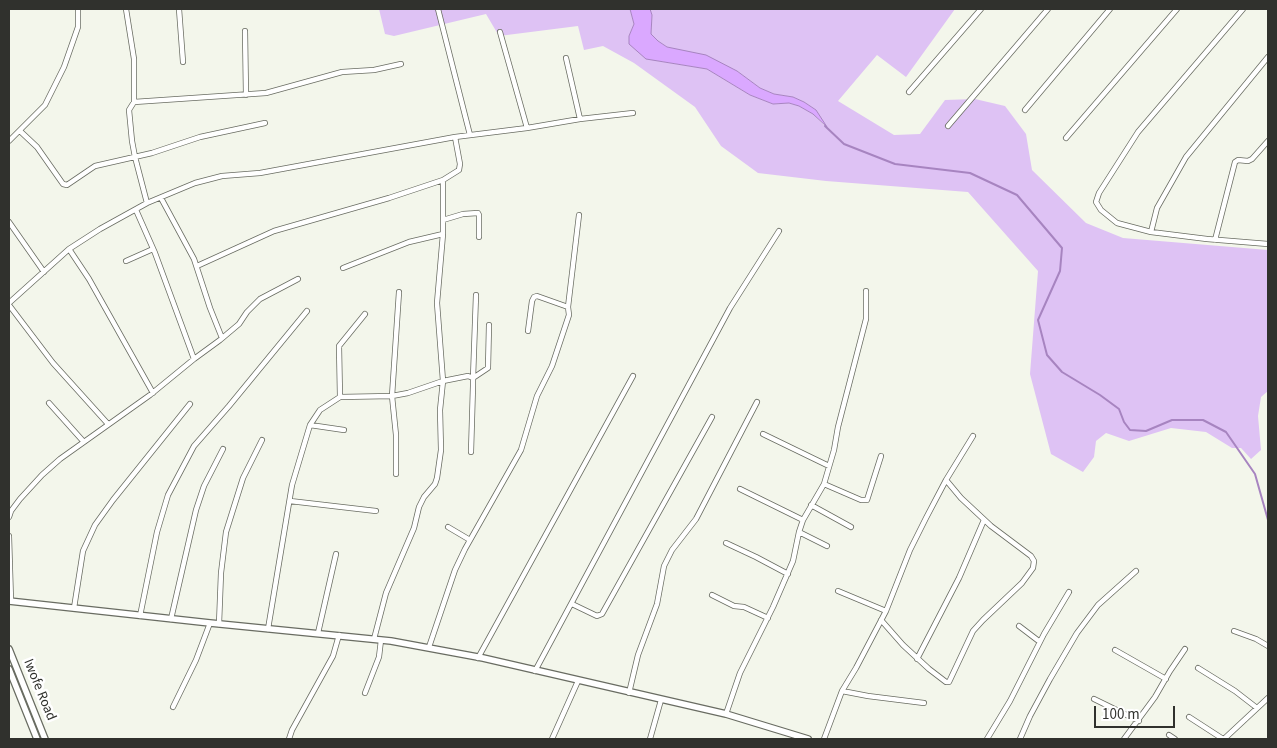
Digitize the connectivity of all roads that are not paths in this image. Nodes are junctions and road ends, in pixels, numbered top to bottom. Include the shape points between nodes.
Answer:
1 (78, 9) edge
2 (126, 9) edge
3 (179, 9) edge
4 (438, 9) edge
5 (981, 9) edge
6 (1048, 9) edge
7 (1110, 9) edge
8 (1177, 9) edge
9 (1243, 9) edge
10 (246, 31) dead end
11 (500, 32) dead end
12 (1268, 57) edge
13 (566, 58) dead end
14 (183, 62) dead end
15 (400, 64) dead end
16 (908, 92) dead end
17 (246, 95) junction
18 (134, 102) junction
19 (1025, 110) dead end
20 (633, 113) dead end
21 (580, 119) junction
22 (265, 124) dead end
23 (948, 126) dead end
24 (527, 128) junction
25 (20, 131) junction
26 (470, 135) junction
27 (455, 137) junction
28 (1066, 138) dead end
29 (9, 141) edge
30 (1268, 141) edge
31 (135, 157) junction
32 (444, 180) junction
33 (161, 198) junction
34 (147, 203) junction
35 (136, 210) junction
36 (579, 215) dead end
37 (443, 220) junction
38 (9, 222) edge
39 (779, 231) dead end
40 (1150, 232) junction
41 (443, 234) junction
42 (479, 237) dead end
43 (1215, 240) junction
44 (1268, 244) edge
45 (69, 249) junction
46 (153, 249) junction
47 (126, 261) dead end
48 (197, 266) junction
49 (343, 268) dead end
50 (44, 272) junction
51 (298, 279) dead end
52 (866, 291) dead end
53 (399, 292) dead end
54 (476, 294) dead end
55 (9, 304) edge
56 (568, 307) junction
57 (307, 311) dead end
58 (365, 314) dead end
59 (489, 325) dead end
60 (528, 331) dead end
61 (222, 338) junction
62 (194, 359) junction
63 (632, 376) dead end
64 (473, 378) junction
65 (443, 381) junction
66 (153, 393) junction
67 (392, 396) junction
68 (340, 397) junction
69 (757, 402) dead end
70 (49, 403) dead end
71 (190, 404) dead end
72 (712, 417) dead end
73 (108, 424) junction
74 (310, 425) junction
75 (344, 430) dead end
76 (764, 434) dead end
77 (973, 436) dead end
78 (262, 440) dead end
79 (83, 441) junction
80 (223, 448) dead end
81 (470, 452) dead end
82 (881, 456) dead end
83 (829, 466) junction
84 (396, 474) dead end
85 (946, 480) junction
86 (824, 484) junction
87 (740, 489) dead end
88 (290, 501) junction
89 (811, 505) junction
90 (376, 511) dead end
91 (9, 517) edge
92 (803, 520) junction
93 (984, 520) junction
94 (448, 527) dead end
95 (851, 527) dead end
96 (799, 532) junction
97 (9, 536) edge
98 (470, 540) junction
99 (726, 543) dead end
100 (828, 546) dead end
101 (336, 554) dead end
102 (1136, 570) dead end
103 (788, 574) junction
104 (838, 591) dead end
105 (1070, 592) dead end
106 (712, 595) dead end
107 (10, 601) edge
108 (572, 604) junction
109 (74, 608) junction
110 (886, 611) junction
111 (140, 616) junction
112 (768, 618) junction
113 (171, 619) junction
114 (881, 620) junction
115 (210, 623) junction
116 (219, 624) junction
117 (1019, 626) dead end
118 (268, 629) junction
119 (1234, 631) dead end
120 (318, 634) junction
121 (339, 636) junction
122 (374, 639) junction
123 (381, 640) junction
124 (1040, 642) junction
125 (1268, 646) edge
126 (429, 648) junction
127 (1185, 649) dead end
128 (9, 650) edge
129 (1115, 650) dead end
130 (478, 658) junction
131 (918, 659) junction
132 (1198, 668) dead end
133 (9, 669) edge
134 (535, 671) junction
135 (1166, 679) junction
136 (578, 680) junction
137 (842, 691) junction
138 (365, 693) dead end
139 (629, 693) junction
140 (1268, 698) edge
141 (1094, 699) dead end
142 (661, 700) junction
143 (924, 703) dead end
144 (173, 707) dead end
145 (1257, 708) junction
146 (726, 714) junction
147 (1189, 717) dead end
148 (1139, 720) junction
149 (1169, 735) dead end
150 (801, 738) edge
151 (37, 739) edge
152 (45, 739) edge
153 (290, 739) edge
154 (552, 739) edge
155 (650, 739) edge
156 (808, 739) edge
157 (824, 739) edge
158 (987, 739) edge
159 (1020, 739) edge
160 (1124, 739) edge
161 (1175, 739) edge
162 (1224, 739) edge

1 - 25 street via 78,28 64,67 45,105
2 - 18 street via 134,59
3 - 14 street
4 - 26 street
5 - 16 street
6 - 23 street
7 - 19 street
8 - 28 street
9 - 40 street via 1138,132 1099,193 1096,202 1117,223
10 - 17 street
11 - 24 street
12 - 40 street via 1186,157 1157,208
13 - 21 street
15 - 17 street via 342,72 266,93
17 - 18 street
18 - 31 street via 129,110
20 - 21 street
21 - 24 street
22 - 31 street via 200,137
24 - 26 street
25 - 29 street
25 - 31 street via 67,185 96,166
26 - 27 street
27 - 32 street via 459,170
27 - 33 street via 260,173 222,176 195,183
30 - 43 street via 1252,159 1235,162
31 - 34 street
32 - 37 street
32 - 48 street via 274,231
33 - 34 street
33 - 48 street
34 - 35 street
35 - 45 street
35 - 46 street
36 - 56 street
37 - 41 street
37 - 42 street via 478,213
38 - 50 street
39 - 108 street via 730,308
40 - 43 street
41 - 49 street via 409,242
41 - 65 street via 437,303
43 - 44 street
45 - 50 street
45 - 66 street
46 - 47 street
46 - 62 street
48 - 61 street
50 - 55 street
51 - 61 street via 260,299
52 - 83 street via 866,319
53 - 67 street
54 - 64 street
55 - 73 street via 53,363
56 - 60 street via 534,297
56 - 98 street via 569,315 521,450
57 - 111 street via 194,446 168,495
58 - 68 street via 340,346
59 - 64 street via 488,368
61 - 62 street
62 - 66 street
63 - 130 street
64 - 65 street
64 - 81 street
65 - 67 street
65 - 122 street via 437,478 419,507 414,528 386,593
66 - 73 street
67 - 68 street
67 - 84 street
68 - 74 street via 320,410
69 - 139 street via 696,519 664,566 657,604 638,655
70 - 79 street
71 - 109 street via 96,525 83,551
72 - 108 street via 602,614 597,616
73 - 79 street
74 - 75 street
74 - 88 street
76 - 83 street
77 - 85 street
78 - 116 street via 243,478 226,532
79 - 91 street via 42,475
80 - 113 street via 196,510
82 - 86 street via 867,500
83 - 86 street
85 - 93 street
85 - 110 street via 910,550
86 - 89 street
87 - 92 street
88 - 90 street
88 - 118 street
89 - 92 street
89 - 95 street
92 - 96 street
93 - 131 street
93 - 131 street via 1031,556 1033,568 973,631 949,682
94 - 98 street
96 - 100 street
96 - 103 street via 797,550
97 - 107 street
98 - 126 street via 455,570
99 - 103 street
101 - 120 street
102 - 159 street via 1098,605 1077,633
103 - 112 street
104 - 110 street
105 - 124 street
106 - 112 street
107 - 109 street
108 - 134 street
109 - 111 street
110 - 114 street
111 - 113 street
112 - 146 street via 740,673
113 - 115 street
114 - 131 street
114 - 137 street
115 - 116 street
115 - 144 street
116 - 118 street
117 - 124 street
118 - 120 street
119 - 125 street
120 - 121 street
121 - 122 street
121 - 153 street
122 - 123 street
123 - 126 street
123 - 138 street via 379,657
124 - 158 street
126 - 130 street
127 - 135 street
128 - 152 street, Iwofe Road
129 - 135 street
130 - 134 street
132 - 145 street
133 - 151 street, Iwofe Road
134 - 136 street
135 - 148 street
136 - 139 street
136 - 154 street
137 - 143 street
137 - 157 street
139 - 142 street
140 - 145 street
141 - 148 street
142 - 146 street
142 - 155 street
145 - 162 street
146 - 150 street
147 - 162 street
148 - 160 street
149 - 161 street
150 - 156 street

